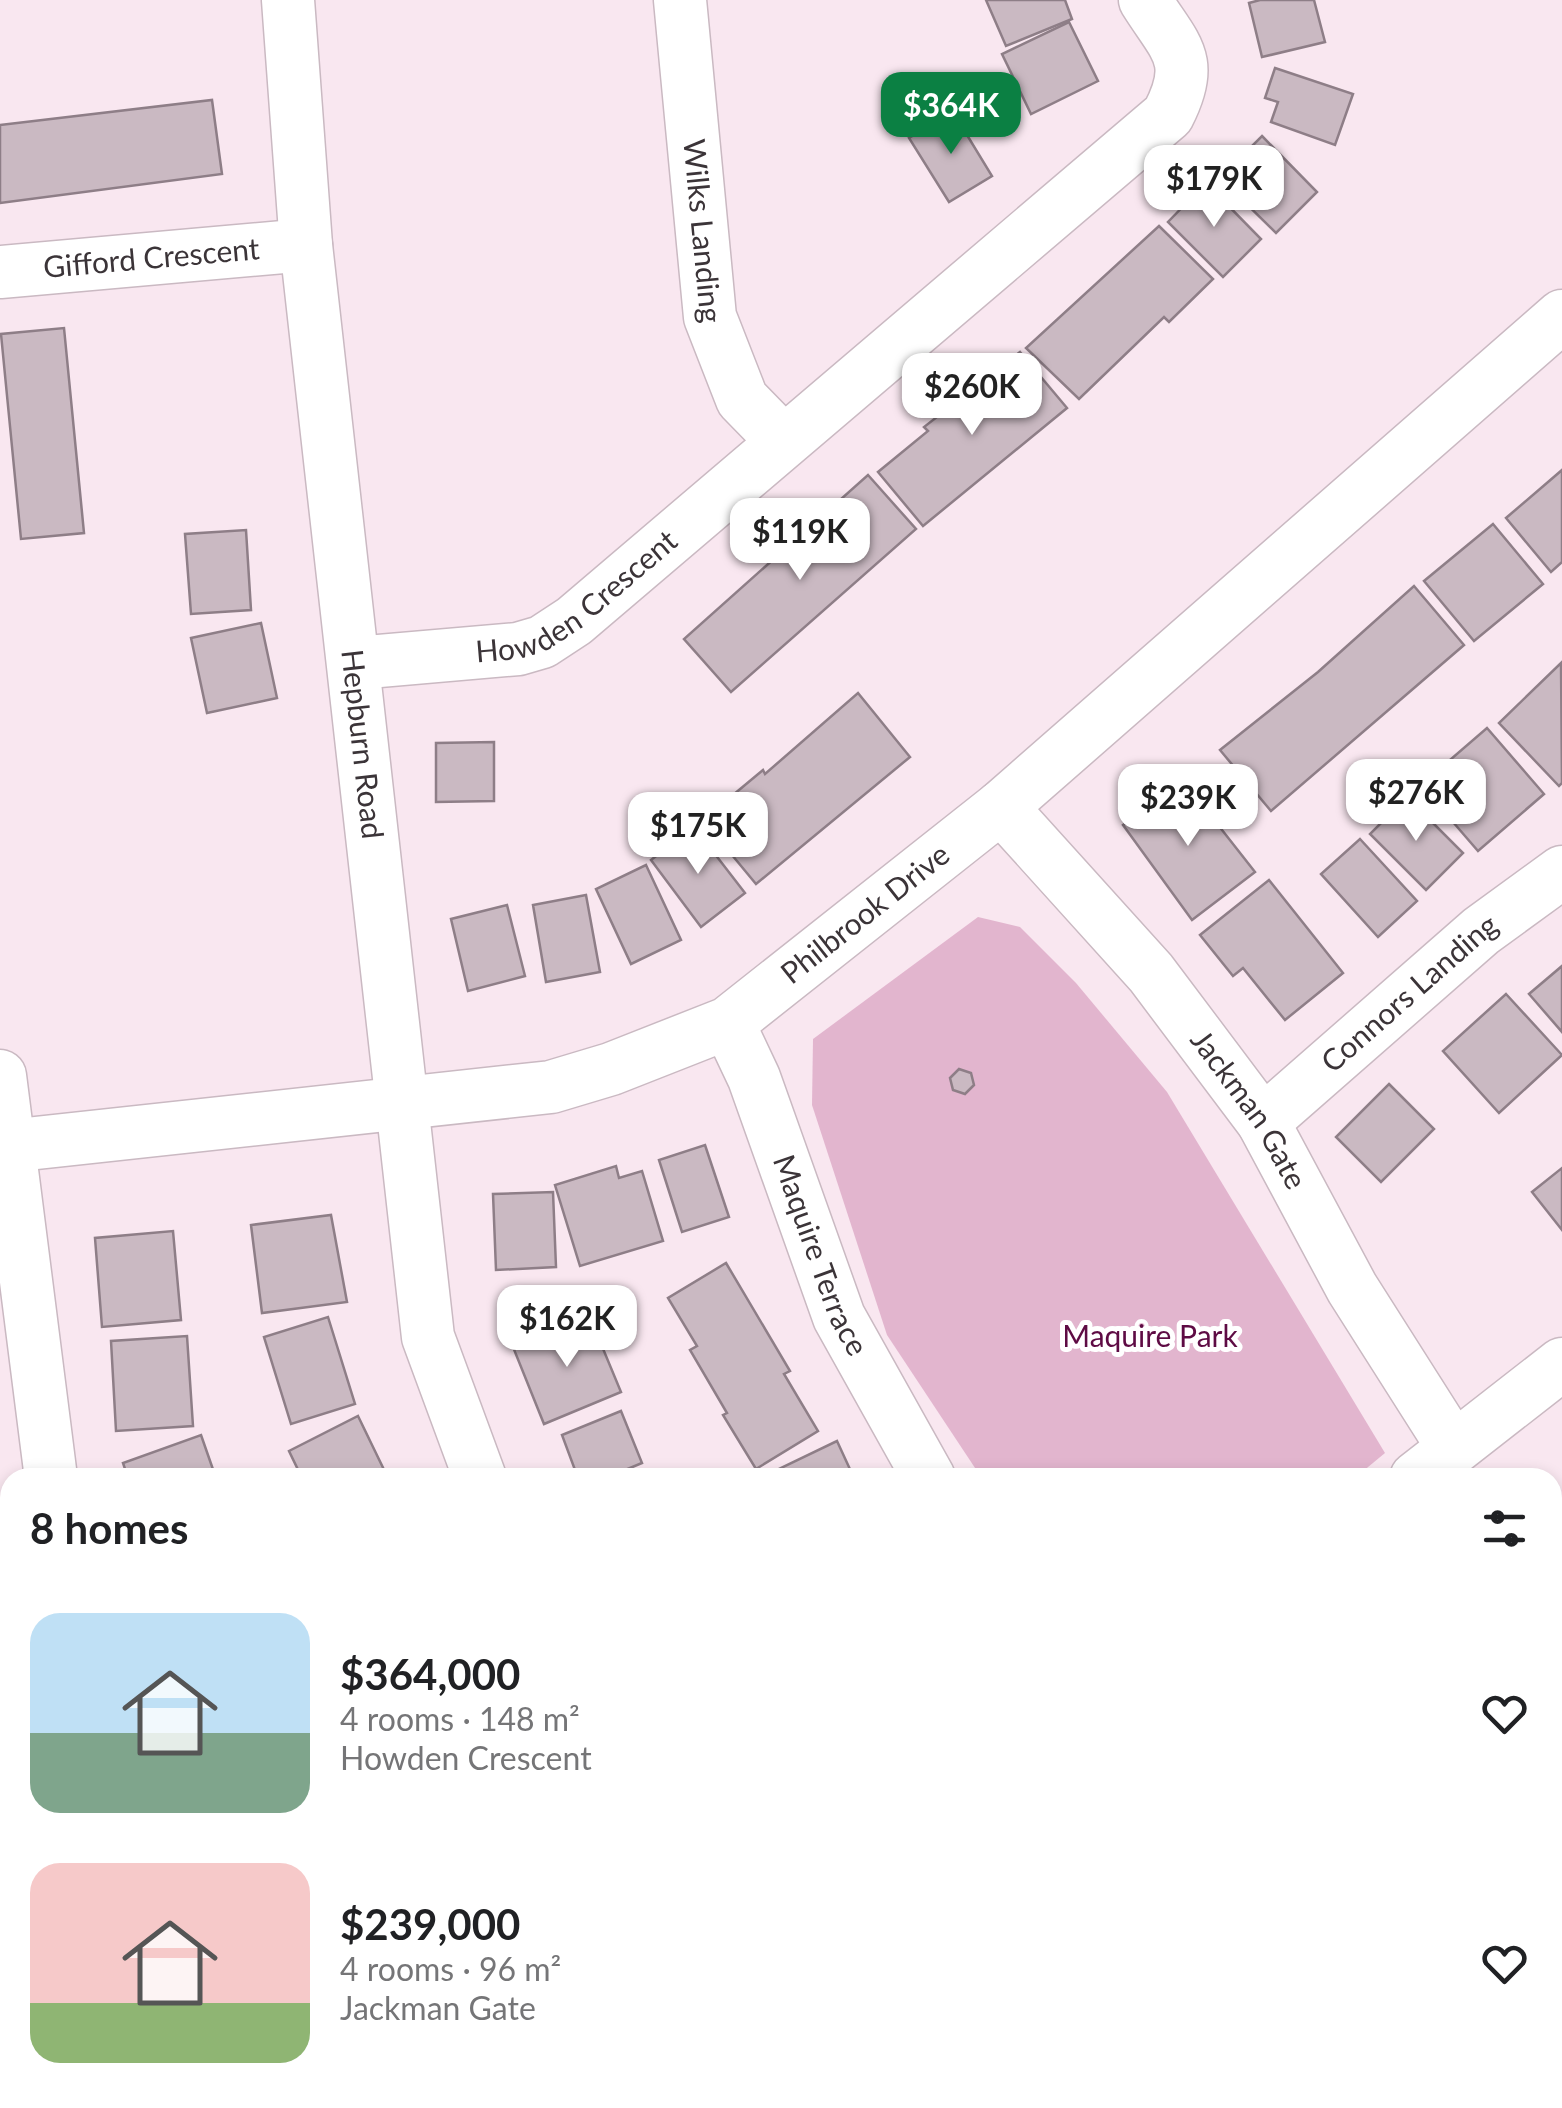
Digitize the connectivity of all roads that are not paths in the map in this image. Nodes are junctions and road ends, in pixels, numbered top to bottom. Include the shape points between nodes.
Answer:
1 (288, 0) edge
2 (680, 0) edge
3 (1146, 0) edge
4 (306, 245) junction
5 (0, 272) edge
6 (1562, 316) edge
7 (782, 440) junction
8 (356, 662) junction
9 (1002, 806) junction
10 (1562, 872) edge
11 (728, 1023) junction
12 (0, 1076) edge
13 (404, 1103) junction
14 (1263, 1122) junction
15 (4, 1146) edge
16 (1562, 1364) edge
17 (1435, 1462) edge
18 (51, 1468) edge
19 (476, 1468) edge
20 (923, 1468) edge

1 - 4 street, Hepburn Road
2 - 7 street, Wilks Landing via 710,317 742,399
3 - 7 street, Howden Crescent via 1179,52 1184,84 1168,116
4 - 5 street, Gifford Crescent
4 - 8 street, Hepburn Road
6 - 9 street, Philbrook Drive
7 - 8 street, Howden Crescent via 542,642
8 - 13 street, Hepburn Road
9 - 11 street, Philbrook Drive
9 - 14 street, Jackman Gate via 1151,973
10 - 14 street, Connors Landing via 1481,931
11 - 13 street, Philbrook Drive via 551,1086
11 - 20 street, Maquire Terrace via 839,1318
12 - 15 street
13 - 15 street, Philbrook Drive
13 - 19 street, Hepburn Road via 428,1337
14 - 17 street, Jackman Gate
15 - 18 street
16 - 17 street

